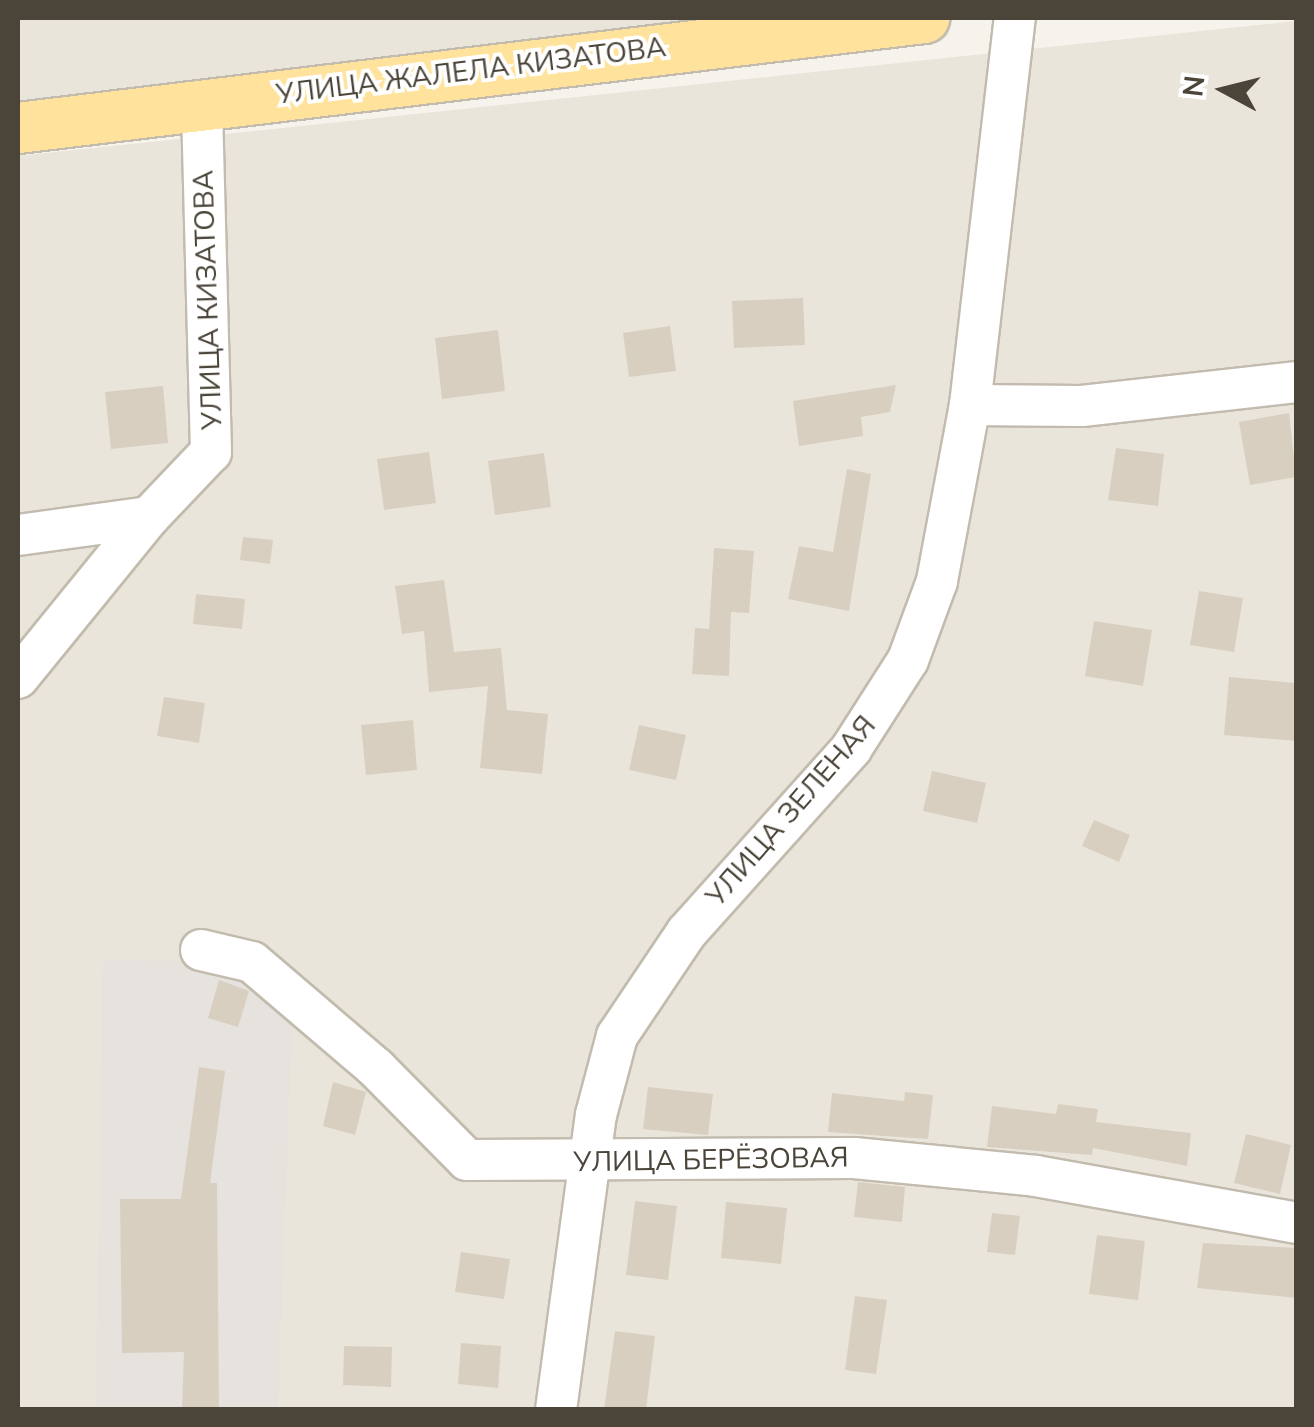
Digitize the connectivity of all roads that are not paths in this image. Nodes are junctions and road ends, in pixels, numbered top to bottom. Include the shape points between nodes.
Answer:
1 (924, 18) edge
2 (1015, 18) edge
3 (202, 105) junction
4 (18, 128) edge
5 (1296, 382) edge
6 (970, 405) junction
7 (148, 516) junction
8 (18, 534) edge
9 (18, 678) edge
10 (201, 950) dead end
11 (589, 1161) junction
12 (1296, 1222) edge
13 (556, 1410) edge

1 - 3 main road, УЛИЦА ЖАЛЕЛА КИЗАТОВА
2 - 6 street, УЛИЦА ЗЕЛЕНАЯ
3 - 4 main road, УЛИЦА ЖАЛЕЛА КИЗАТОВА
3 - 7 street, УЛИЦА КИЗАТОВА via 214,434 196,474
5 - 6 street via 1082,406
6 - 11 street, УЛИЦА ЗЕЛЕНАЯ via 937,581 908,660 851,749 645,983 603,1077
7 - 8 street
7 - 9 street, УЛИЦА КИЗАТОВА
10 - 11 street, УЛИЦА БЕРЁЗОВАЯ via 252,962 376,1068 467,1160
11 - 12 street, УЛИЦА БЕРЁЗОВАЯ via 854,1158 1036,1176
11 - 13 street, УЛИЦА ЗЕЛЕНАЯ

